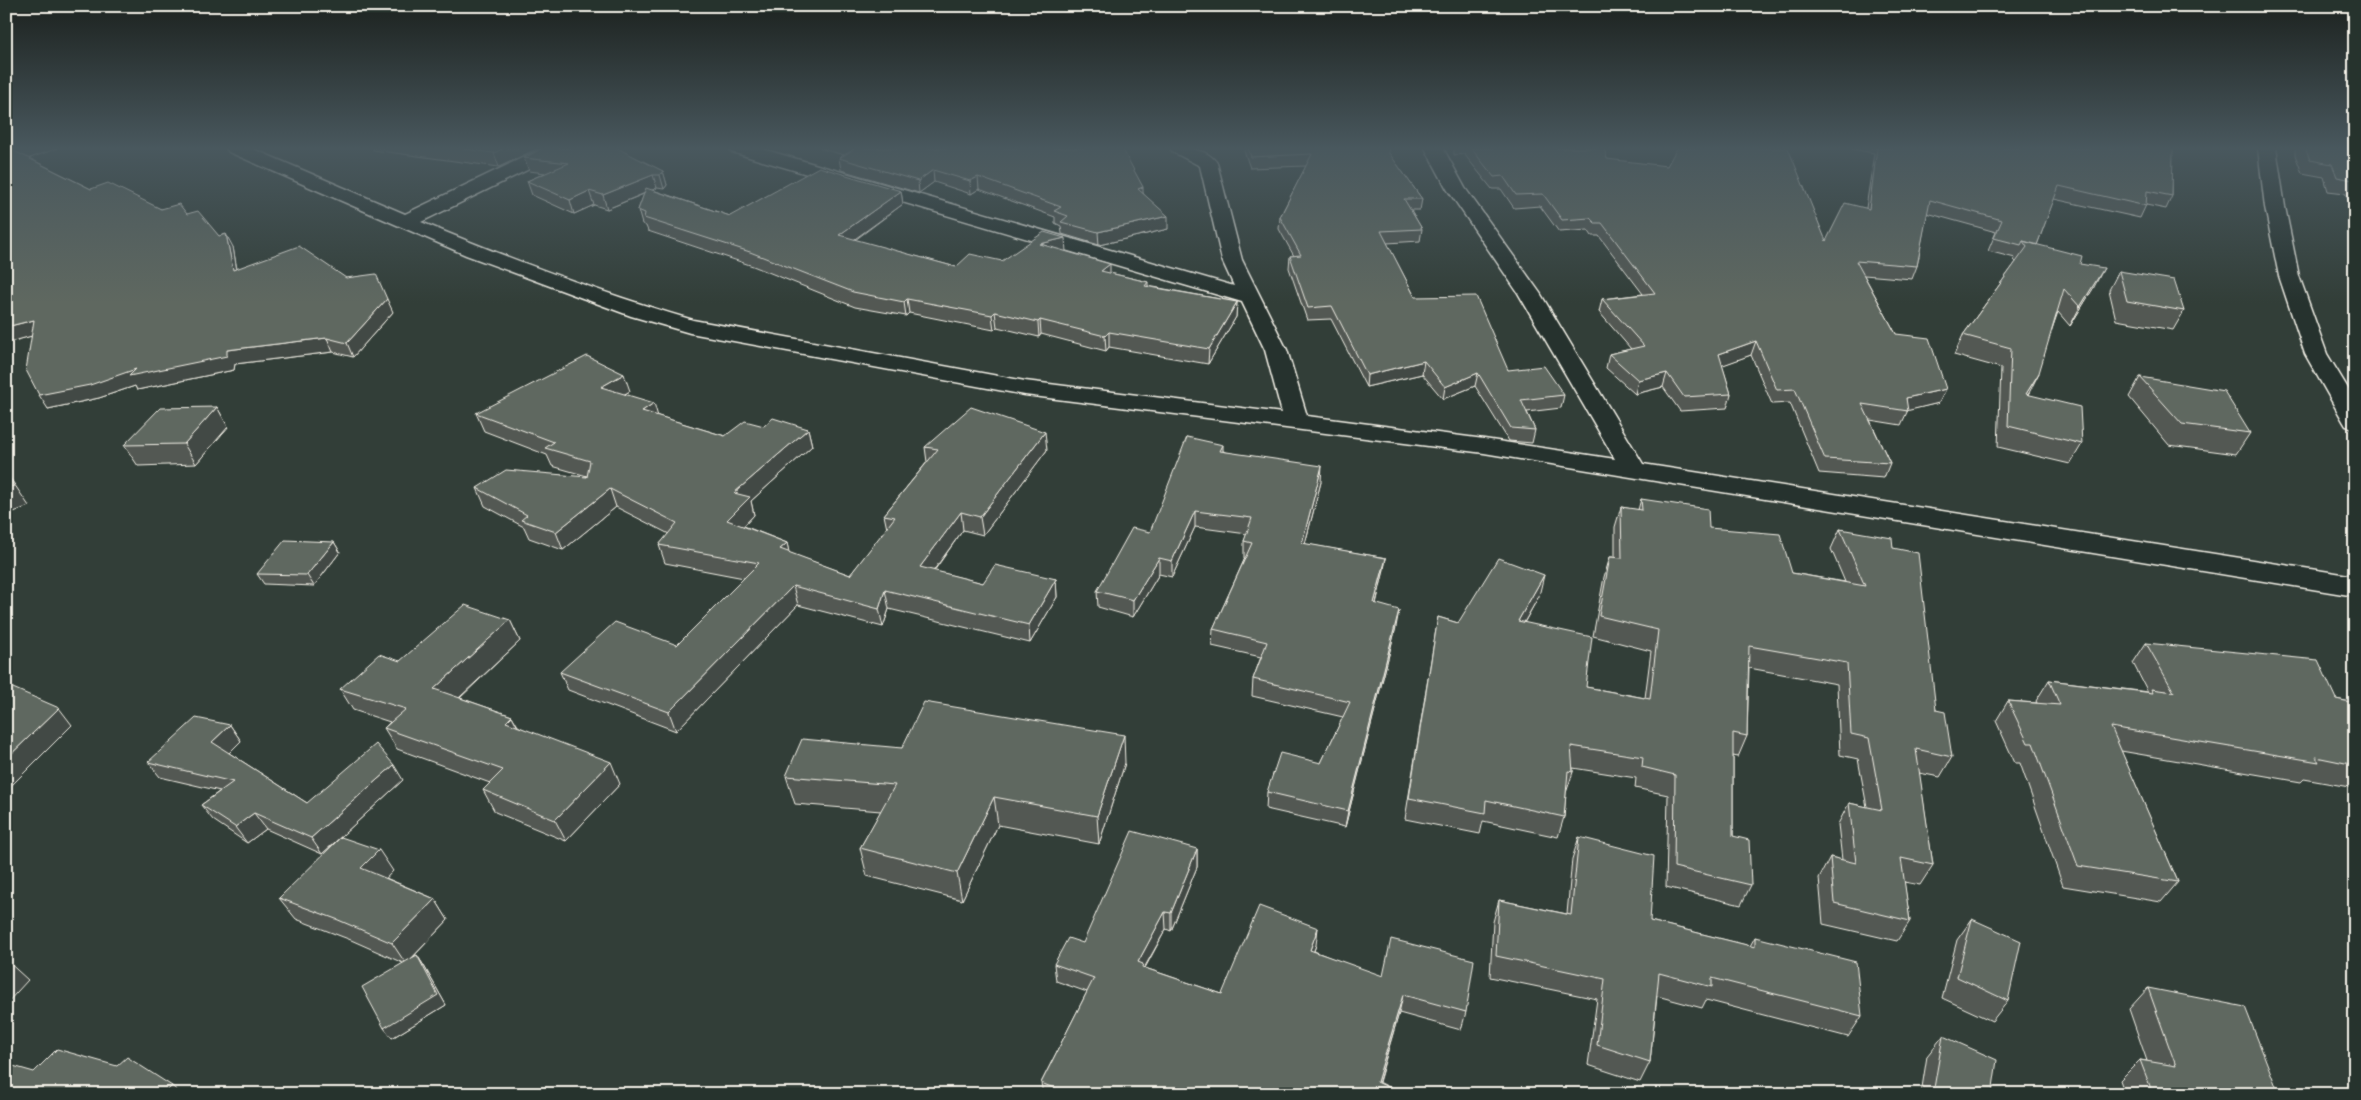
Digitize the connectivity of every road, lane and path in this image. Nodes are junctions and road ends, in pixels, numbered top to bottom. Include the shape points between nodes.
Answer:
1 (353, 199) edge
2 (452, 199) edge
3 (913, 199) edge
4 (1217, 199) edge
5 (1463, 199) edge
6 (2274, 199) edge
7 (405, 222) junction
8 (1250, 298) junction
9 (2355, 421) edge
10 (1297, 423) junction
11 (1634, 470) junction
12 (2355, 586) edge

1 - 7 street
2 - 7 street
3 - 8 street
4 - 8 street via 1232,260
5 - 11 street via 1530,293
6 - 9 street via 2289,276 2316,354
7 - 10 street via 473,251 690,326 1025,388
8 - 10 street via 1276,350
10 - 11 street via 1484,446
11 - 12 street

